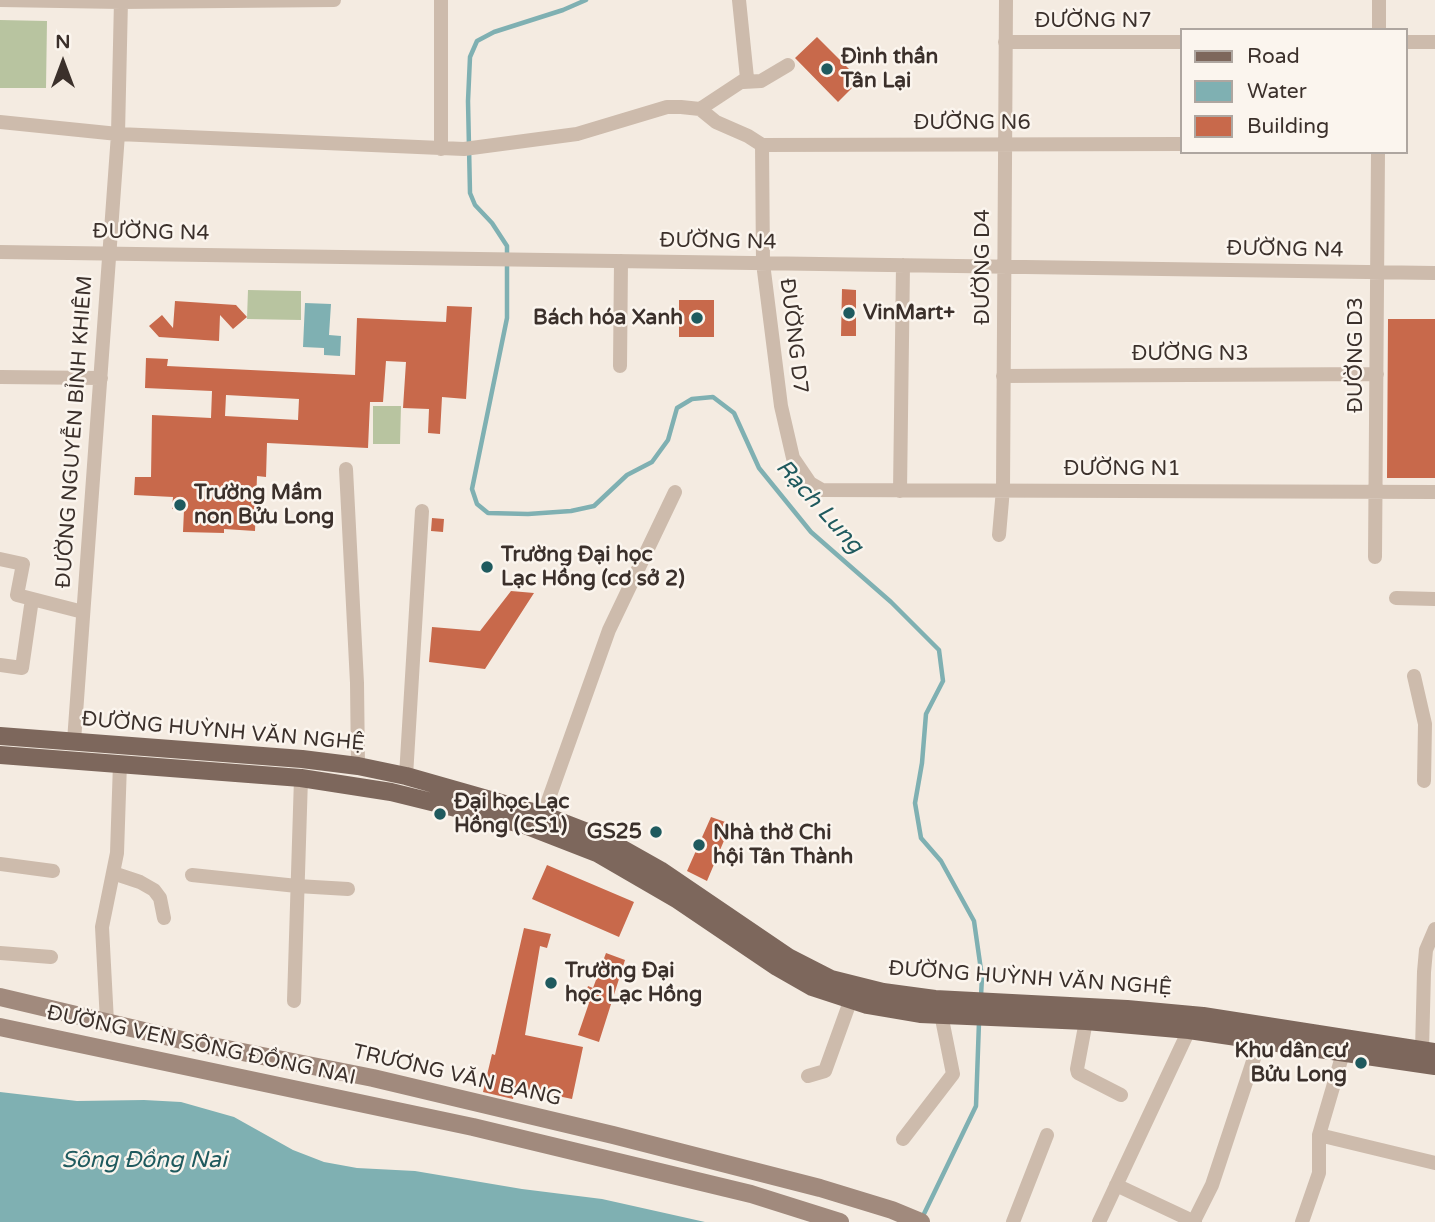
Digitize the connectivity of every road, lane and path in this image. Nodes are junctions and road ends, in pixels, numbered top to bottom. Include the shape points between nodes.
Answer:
1 (0, 0) edge
2 (334, 0) edge
3 (441, 0) edge
4 (739, 0) edge
5 (1006, 0) edge
6 (1380, 0) edge
7 (121, 1) edge
8 (1379, 28) edge
9 (1005, 42) junction
10 (1180, 42) edge
11 (1407, 43) edge
12 (1435, 43) edge
13 (788, 65) dead end
14 (743, 82) junction
15 (700, 109) junction
16 (0, 122) edge
17 (118, 134) junction
18 (1005, 144) junction
19 (1180, 144) edge
20 (762, 145) junction
21 (441, 149) junction
22 (1378, 154) edge
23 (0, 252) edge
24 (110, 253) junction
25 (621, 261) junction
26 (763, 263) junction
27 (903, 265) junction
28 (1004, 267) junction
29 (1377, 272) junction
30 (1435, 273) edge
31 (620, 366) dead end
32 (1377, 374) junction
33 (1003, 376) junction
34 (0, 377) edge
35 (101, 378) junction
36 (346, 469) dead end
37 (810, 483) joint
38 (1003, 489) junction
39 (900, 491) junction
40 (675, 492) dead end
41 (1376, 492) junction
42 (1435, 492) edge
43 (422, 511) dead end
44 (999, 535) dead end
45 (1376, 557) dead end
46 (0, 559) edge
47 (32, 598) junction
48 (1396, 598) dead end
49 (1435, 599) edge
50 (83, 612) junction
51 (0, 666) edge
52 (1414, 676) dead end
53 (0, 736) edge
54 (74, 741) junction
55 (0, 755) edge
56 (72, 760) junction
57 (120, 763) junction
58 (358, 766) junction
59 (406, 776) junction
60 (301, 778) junction
61 (1424, 781) dead end
62 (543, 815) junction
63 (601, 846) junction
64 (0, 864) edge
65 (53, 871) dead end
66 (113, 873) junction
67 (192, 875) dead end
68 (297, 886) junction
69 (348, 889) dead end
70 (164, 918) dead end
71 (1435, 929) edge
72 (1431, 951) edge
73 (0, 953) edge
74 (51, 957) dead end
75 (0, 997) edge
76 (850, 999) junction
77 (294, 1000) dead end
78 (980, 1009) junction
79 (940, 1014) junction
80 (1086, 1021) junction
81 (107, 1022) junction
82 (0, 1027) edge
83 (1189, 1030) junction
84 (1260, 1041) junction
85 (1429, 1051) edge
86 (1343, 1053) junction
87 (1435, 1066) edge
88 (808, 1076) dead end
89 (1121, 1095) dead end
90 (1047, 1135) dead end
91 (1319, 1135) junction
92 (903, 1139) dead end
93 (1435, 1163) edge
94 (1116, 1185) junction
95 (1194, 1221) edge
96 (840, 1222) edge
97 (921, 1222) edge
98 (1013, 1222) edge
99 (1100, 1222) edge
100 (1301, 1222) edge

1 - 7 street
2 - 7 street
3 - 21 street
4 - 14 street via 747,73
5 - 9 street, ĐƯỜNG D4
6 - 8 street
7 - 17 street, ĐƯỜNG NGUYỄN BỈNH KHIÊM
9 - 10 street, ĐƯỜNG N7
9 - 18 street, ĐƯỜNG D4
11 - 12 street
13 - 14 street via 761,81
14 - 15 street
15 - 20 street
15 - 21 street via 667,107 577,134
16 - 17 street
17 - 21 street
17 - 24 street, ĐƯỜNG NGUYỄN BỈNH KHIÊM
18 - 19 street, ĐƯỜNG N6
18 - 20 street, ĐƯỜNG N6
18 - 28 street, ĐƯỜNG D4
20 - 26 street, ĐƯỜNG D7
22 - 29 street, ĐƯỜNG D3
23 - 24 street, ĐƯỜNG N4
24 - 25 street, ĐƯỜNG N4
24 - 35 street, ĐƯỜNG NGUYỄN BỈNH KHIÊM
25 - 26 street, ĐƯỜNG N4
25 - 31 street
26 - 27 street, ĐƯỜNG N4
26 - 37 street, ĐƯỜNG D7 via 781,406 793,458
27 - 28 street, ĐƯỜNG N4
27 - 39 street
28 - 29 street, ĐƯỜNG N4
28 - 33 street, ĐƯỜNG D4
29 - 30 street, ĐƯỜNG N4
29 - 32 street, ĐƯỜNG D3
32 - 33 street, ĐƯỜNG N3
32 - 41 street, ĐƯỜNG D3
33 - 38 street, ĐƯỜNG D4
34 - 35 street
35 - 50 street, ĐƯỜNG NGUYỄN BỈNH KHIÊM
36 - 58 street
37 - 39 street, ĐƯỜNG N1 via 822,490
38 - 39 street, ĐƯỜNG N1
38 - 41 street, ĐƯỜNG N1
38 - 44 street, ĐƯỜNG D4
40 - 62 street via 609,630
41 - 42 street, ĐƯỜNG N1
41 - 45 street, ĐƯỜNG D3
43 - 59 street
46 - 47 street via 23,564 17,594
47 - 50 street
47 - 51 street via 22,668
48 - 49 street
50 - 54 street, ĐƯỜNG NGUYỄN BỈNH KHIÊM
52 - 61 street via 1425,724
53 - 54 main road, ĐƯỜNG HUỲNH VĂN NGHỆ
54 - 56 main road
54 - 58 main road, ĐƯỜNG HUỲNH VĂN NGHỆ
55 - 56 main road, ĐƯỜNG HUỲNH VĂN NGHỆ
56 - 57 main road, ĐƯỜNG HUỲNH VĂN NGHỆ
57 - 60 main road, ĐƯỜNG HUỲNH VĂN NGHỆ
57 - 66 street
58 - 59 main road, ĐƯỜNG HUỲNH VĂN NGHỆ
59 - 62 main road, ĐƯỜNG HUỲNH VĂN NGHỆ
60 - 63 main road, ĐƯỜNG HUỲNH VĂN NGHỆ via 391,792
60 - 68 street
62 - 63 main road, ĐƯỜNG HUỲNH VĂN NGHỆ
63 - 76 main road, ĐƯỜNG HUỲNH VĂN NGHỆ via 777,967 812,987
63 - 78 main road, ĐƯỜNG HUỲNH VĂN NGHỆ via 660,870 788,957 831,979
64 - 65 street
66 - 70 street via 154,890
66 - 81 street via 102,927
67 - 68 street
68 - 69 street
68 - 77 street
71 - 72 street
72 - 85 street via 1422,993
73 - 74 street
75 - 81 main road, TRƯƠNG VĂN BANG
76 - 79 main road, ĐƯỜNG HUỲNH VĂN NGHỆ
76 - 88 street via 825,1071
78 - 79 main road, ĐƯỜNG HUỲNH VĂN NGHỆ
78 - 80 main road, ĐƯỜNG HUỲNH VĂN NGHỆ
78 - 85 main road, ĐƯỜNG HUỲNH VĂN NGHỆ via 1127,1009 1203,1016
79 - 92 street via 953,1074
80 - 83 main road, ĐƯỜNG HUỲNH VĂN NGHỆ
80 - 89 street via 1078,1073
81 - 97 main road, TRƯƠNG VĂN BANG via 613,1135 757,1171
82 - 96 main road, ĐƯỜNG VEN SÔNG ĐỒNG NAI via 473,1127 751,1194
83 - 84 main road, ĐƯỜNG HUỲNH VĂN NGHỆ
83 - 94 street
84 - 86 main road, ĐƯỜNG HUỲNH VĂN NGHỆ
84 - 95 street via 1212,1185
86 - 87 main road, ĐƯỜNG HUỲNH VĂN NGHỆ
86 - 91 street
90 - 98 street
91 - 93 street
91 - 100 street via 1320,1173
94 - 95 street
94 - 99 street

